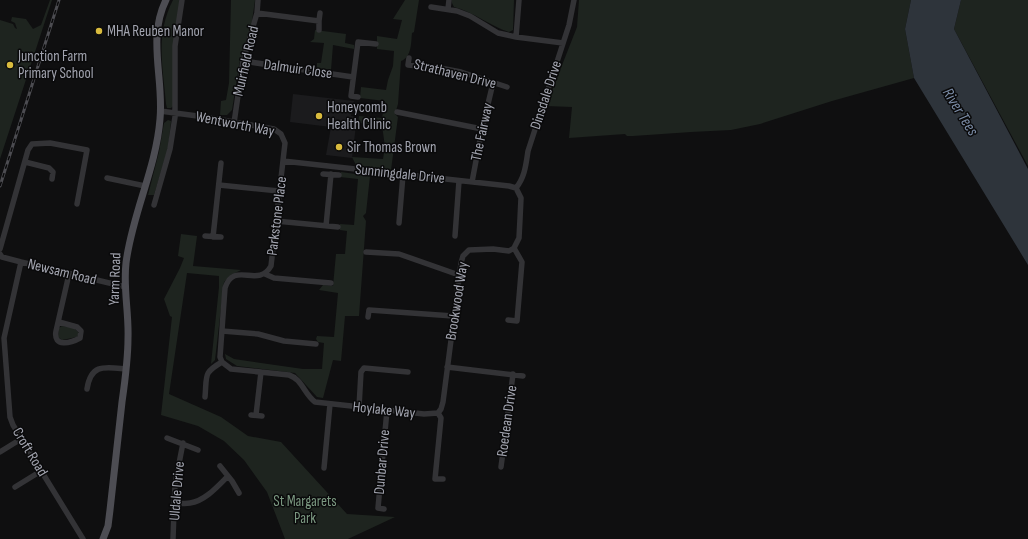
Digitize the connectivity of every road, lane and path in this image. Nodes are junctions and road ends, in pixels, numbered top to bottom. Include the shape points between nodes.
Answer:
1 (166, 0) edge
2 (182, 0) edge
3 (258, 0) edge
4 (449, 0) edge
5 (519, 0) edge
6 (574, 0) edge
7 (431, 7) dead end
8 (448, 8) junction
9 (257, 13) junction
10 (320, 13) dead end
11 (319, 21) junction
12 (318, 30) dead end
13 (516, 37) junction
14 (564, 42) junction
15 (376, 44) dead end
16 (409, 58) dead end
17 (243, 62) junction
18 (354, 77) junction
19 (493, 83) junction
20 (507, 87) dead end
21 (358, 97) dead end
22 (160, 111) junction
23 (398, 112) dead end
24 (175, 113) junction
25 (405, 114) junction
26 (404, 120) dead end
27 (234, 123) junction
28 (482, 129) junction
29 (283, 161) junction
30 (25, 162) junction
31 (221, 164) dead end
32 (324, 174) dead end
33 (331, 174) junction
34 (339, 175) dead end
35 (403, 175) junction
36 (106, 178) dead end
37 (52, 179) dead end
38 (459, 181) junction
39 (472, 182) junction
40 (219, 185) junction
41 (145, 186) junction
42 (516, 188) junction
43 (279, 191) junction
44 (77, 204) dead end
45 (154, 205) dead end
46 (276, 222) junction
47 (399, 223) dead end
48 (326, 226) junction
49 (338, 227) dead end
50 (205, 236) dead end
51 (455, 236) dead end
52 (214, 237) junction
53 (221, 237) dead end
54 (514, 248) junction
55 (0, 250) edge
56 (366, 252) dead end
57 (0, 254) edge
58 (21, 262) junction
59 (266, 273) junction
60 (69, 274) junction
61 (459, 275) junction
62 (331, 283) dead end
63 (126, 287) junction
64 (453, 316) junction
65 (368, 317) dead end
66 (508, 320) dead end
67 (59, 322) junction
68 (222, 331) junction
69 (316, 344) dead end
70 (222, 362) junction
71 (447, 367) junction
72 (126, 369) junction
73 (261, 372) junction
74 (408, 372) dead end
75 (513, 374) junction
76 (523, 376) dead end
77 (87, 389) dead end
78 (204, 397) dead end
79 (330, 404) junction
80 (359, 407) junction
81 (387, 410) junction
82 (438, 412) junction
83 (257, 415) dead end
84 (167, 438) dead end
85 (21, 439) junction
86 (182, 443) junction
87 (198, 450) dead end
88 (0, 452) edge
89 (495, 460) dead end
90 (220, 466) dead end
91 (324, 468) dead end
92 (41, 471) junction
93 (228, 476) junction
94 (443, 479) dead end
95 (15, 487) dead end
96 (239, 493) dead end
97 (174, 503) junction
98 (384, 509) dead end
99 (83, 539) edge
100 (103, 539) edge
101 (173, 539) edge

1 - 22 main road, Yarm Road via 156,38
2 - 24 street via 175,46
3 - 9 street, Muirfield Road
4 - 8 street
5 - 13 street
6 - 14 street, Dinsdale Drive
7 - 8 street
8 - 13 street via 470,16 498,33
9 - 11 street
9 - 17 street, Muirfield Road
10 - 11 street
11 - 12 street
13 - 14 street
14 - 42 street, Dinsdale Drive via 537,119 525,169
15 - 18 street via 358,42
16 - 19 street, Strathaven Drive via 408,65 460,72
17 - 18 street, Dalmuir Close
17 - 27 street, Muirfield Road
18 - 21 street via 351,96
19 - 20 street, Strathaven Drive
19 - 28 street, The Fairway
22 - 24 street, Wentworth Way
22 - 41 main road, Yarm Road via 157,143
23 - 25 street
24 - 27 street, Wentworth Way
24 - 45 street via 170,149 153,198
25 - 26 street
25 - 28 street
27 - 29 street, Wentworth Way via 279,131 284,141
28 - 39 street, The Fairway
29 - 35 street, Sunningdale Drive
29 - 43 street, Parkstone Place
30 - 37 street via 49,168 53,172
30 - 44 street via 29,147 34,144 50,143 87,150
30 - 55 street
31 - 40 street
32 - 33 street
33 - 34 street
33 - 48 street
35 - 38 street, Sunningdale Drive
35 - 47 street
36 - 41 street
38 - 39 street, Sunningdale Drive
38 - 51 street
39 - 42 street, Sunningdale Drive
40 - 43 street
40 - 52 street
41 - 63 main road, Yarm Road via 129,249
42 - 54 street via 521,198 519,238
43 - 46 street, Parkstone Place
46 - 48 street
46 - 59 street, Parkstone Place via 271,266
48 - 49 street
50 - 52 street
52 - 53 street
54 - 61 street, Brookwood Way via 509,251 493,248 469,250 463,256
54 - 66 street via 522,262 517,321
56 - 61 street via 399,254
57 - 58 street, Newsam Road via 2,257
58 - 60 street, Newsam Road
58 - 85 street, Croft Road via 4,344 10,417
59 - 62 street via 274,278
59 - 68 street via 258,276 240,274 227,282
60 - 63 street, Newsam Road
60 - 67 street
61 - 64 street, Brookwood Way
63 - 72 main road, Yarm Road
64 - 65 street via 369,310
64 - 71 street, Brookwood Way
67 - 67 street via 78,327 81,331 80,338 58,342 55,336
68 - 69 street
68 - 70 street
70 - 73 street via 231,369
70 - 78 street via 209,370
71 - 75 street, Roedean Drive
71 - 82 street, Brookwood Way via 443,402
72 - 77 street via 96,369 89,378
72 - 100 main road, Yarm Road via 108,526
73 - 79 street via 294,377 315,402
73 - 83 street
74 - 80 street via 397,374 361,369
75 - 76 street, Roedean Drive
75 - 89 street, Roedean Drive via 501,464
79 - 80 street, Hoylake Way
79 - 91 street via 322,459
80 - 81 street, Hoylake Way
81 - 82 street, Hoylake Way via 424,414
81 - 98 street, Dunbar Drive via 378,508
82 - 94 street via 441,418 435,478
84 - 86 street
85 - 88 street
85 - 92 street, Croft Road
86 - 87 street
86 - 97 street, Uldale Drive
90 - 93 street
92 - 95 street
92 - 99 street, Croft Road
93 - 96 street
93 - 97 street via 196,502
97 - 101 street, Uldale Drive

